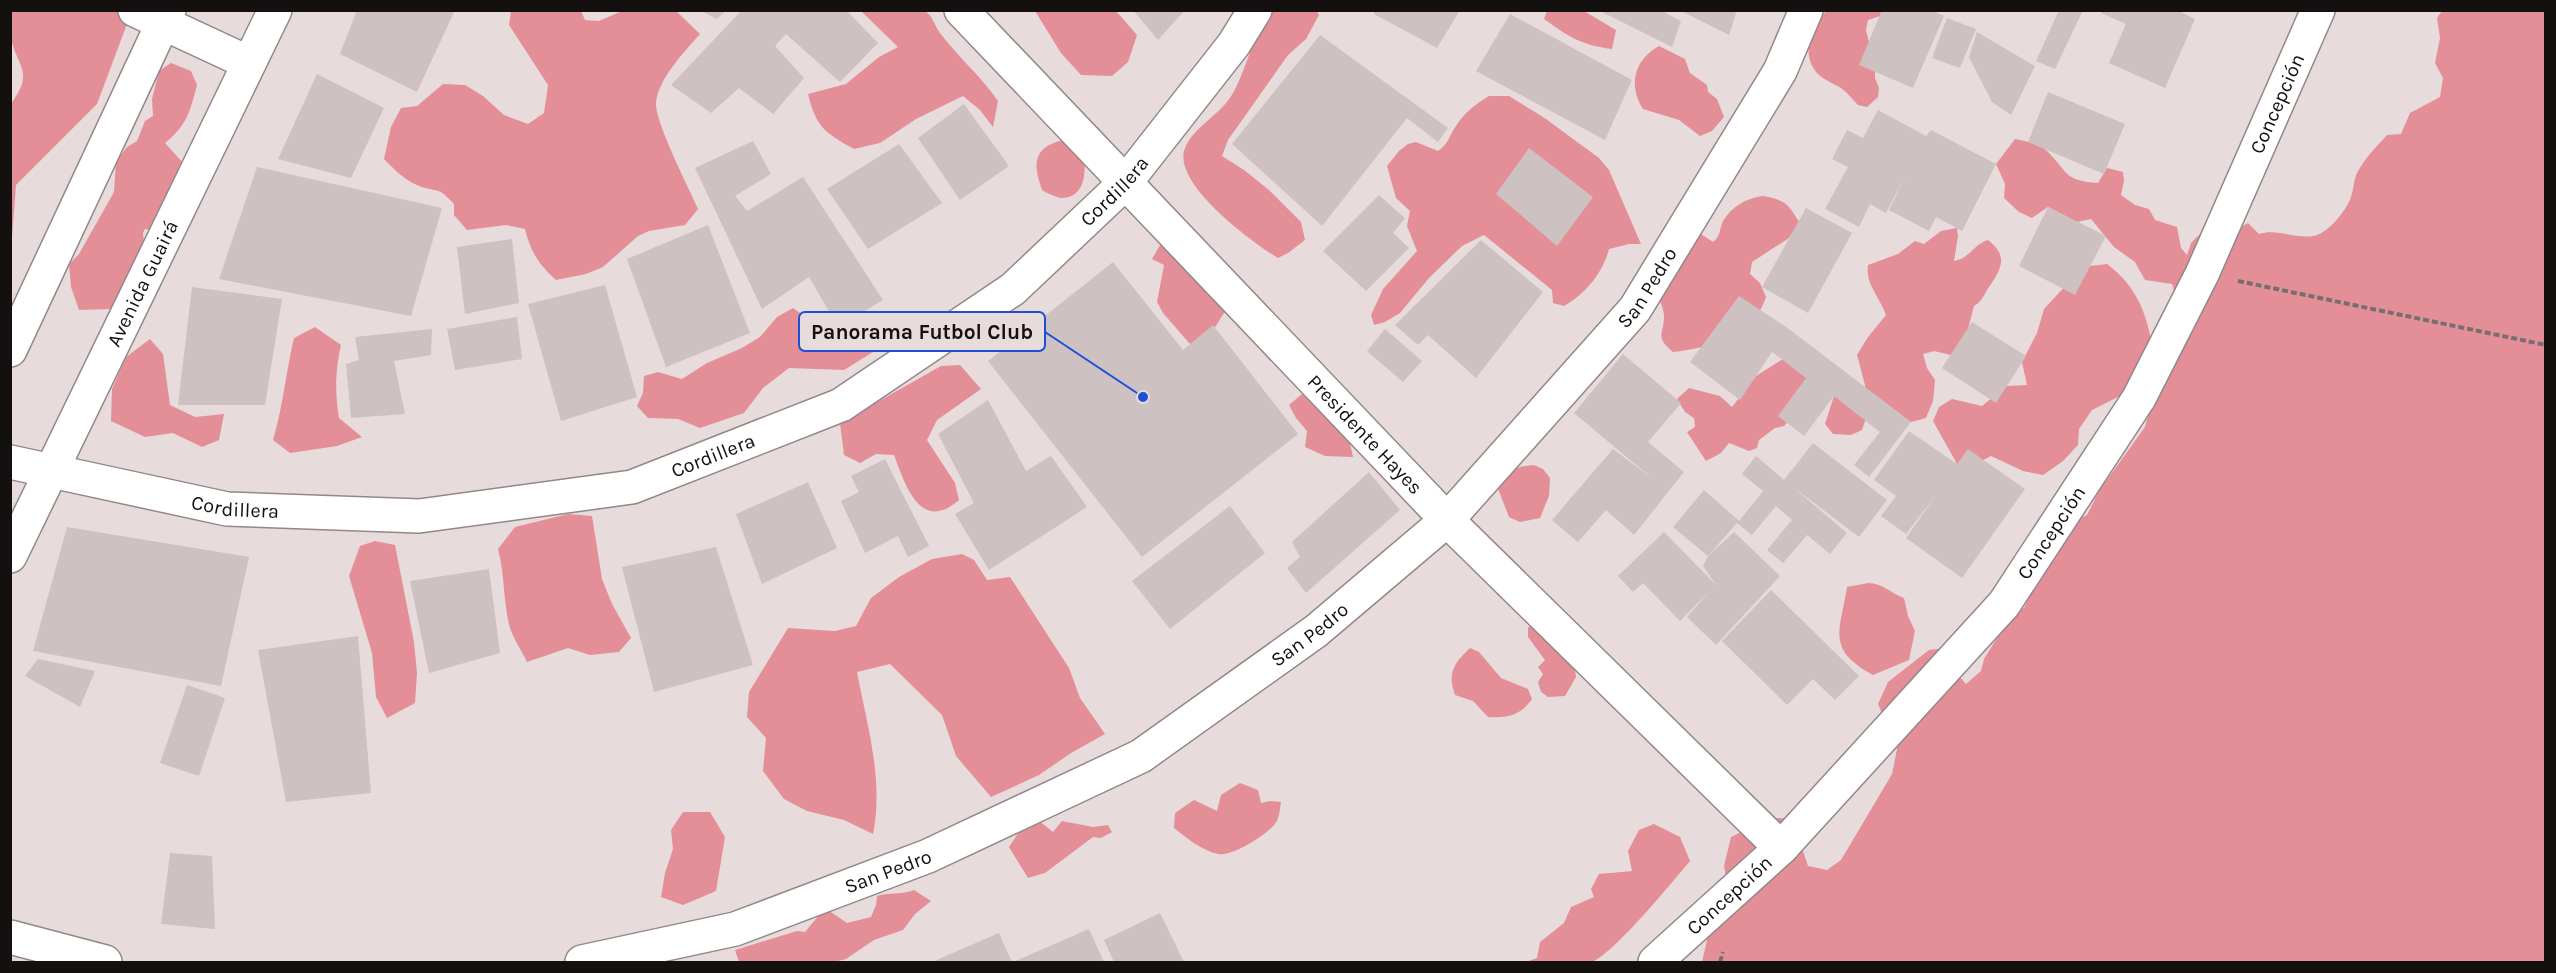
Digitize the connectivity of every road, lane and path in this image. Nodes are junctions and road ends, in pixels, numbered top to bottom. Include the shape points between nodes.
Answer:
1 (275, 10) edge
2 (960, 10) edge
3 (1256, 10) edge
4 (1806, 10) edge
5 (2318, 10) edge
6 (156, 15) edge
7 (249, 63) junction
8 (1125, 183) junction
9 (2202, 274) junction
10 (2546, 345) edge
11 (10, 350) edge
12 (10, 462) edge
13 (53, 471) junction
14 (1447, 520) junction
15 (10, 556) edge
16 (1781, 848) junction
17 (10, 937) edge
18 (589, 962) edge
19 (105, 963) edge
20 (1655, 963) edge

1 - 7 street, Avenida Guairá
2 - 8 street, Presidente Hayes
3 - 8 street, Cordillera
4 - 14 street, San Pedro via 1780,71 1635,309
5 - 9 street, Concepción
6 - 7 street
6 - 11 street
7 - 13 street, Avenida Guairá
8 - 13 street, Cordillera via 1013,289 841,405 632,487 419,516 227,509
8 - 14 street, Presidente Hayes
9 - 10 path
9 - 16 street, Concepción via 2139,398 2004,604
12 - 13 street, Cordillera
13 - 15 street, Avenida Guairá
14 - 16 street, Presidente Hayes
14 - 18 street, San Pedro via 1316,631 1141,756 928,856 735,929
16 - 20 street, Concepción
17 - 19 street

